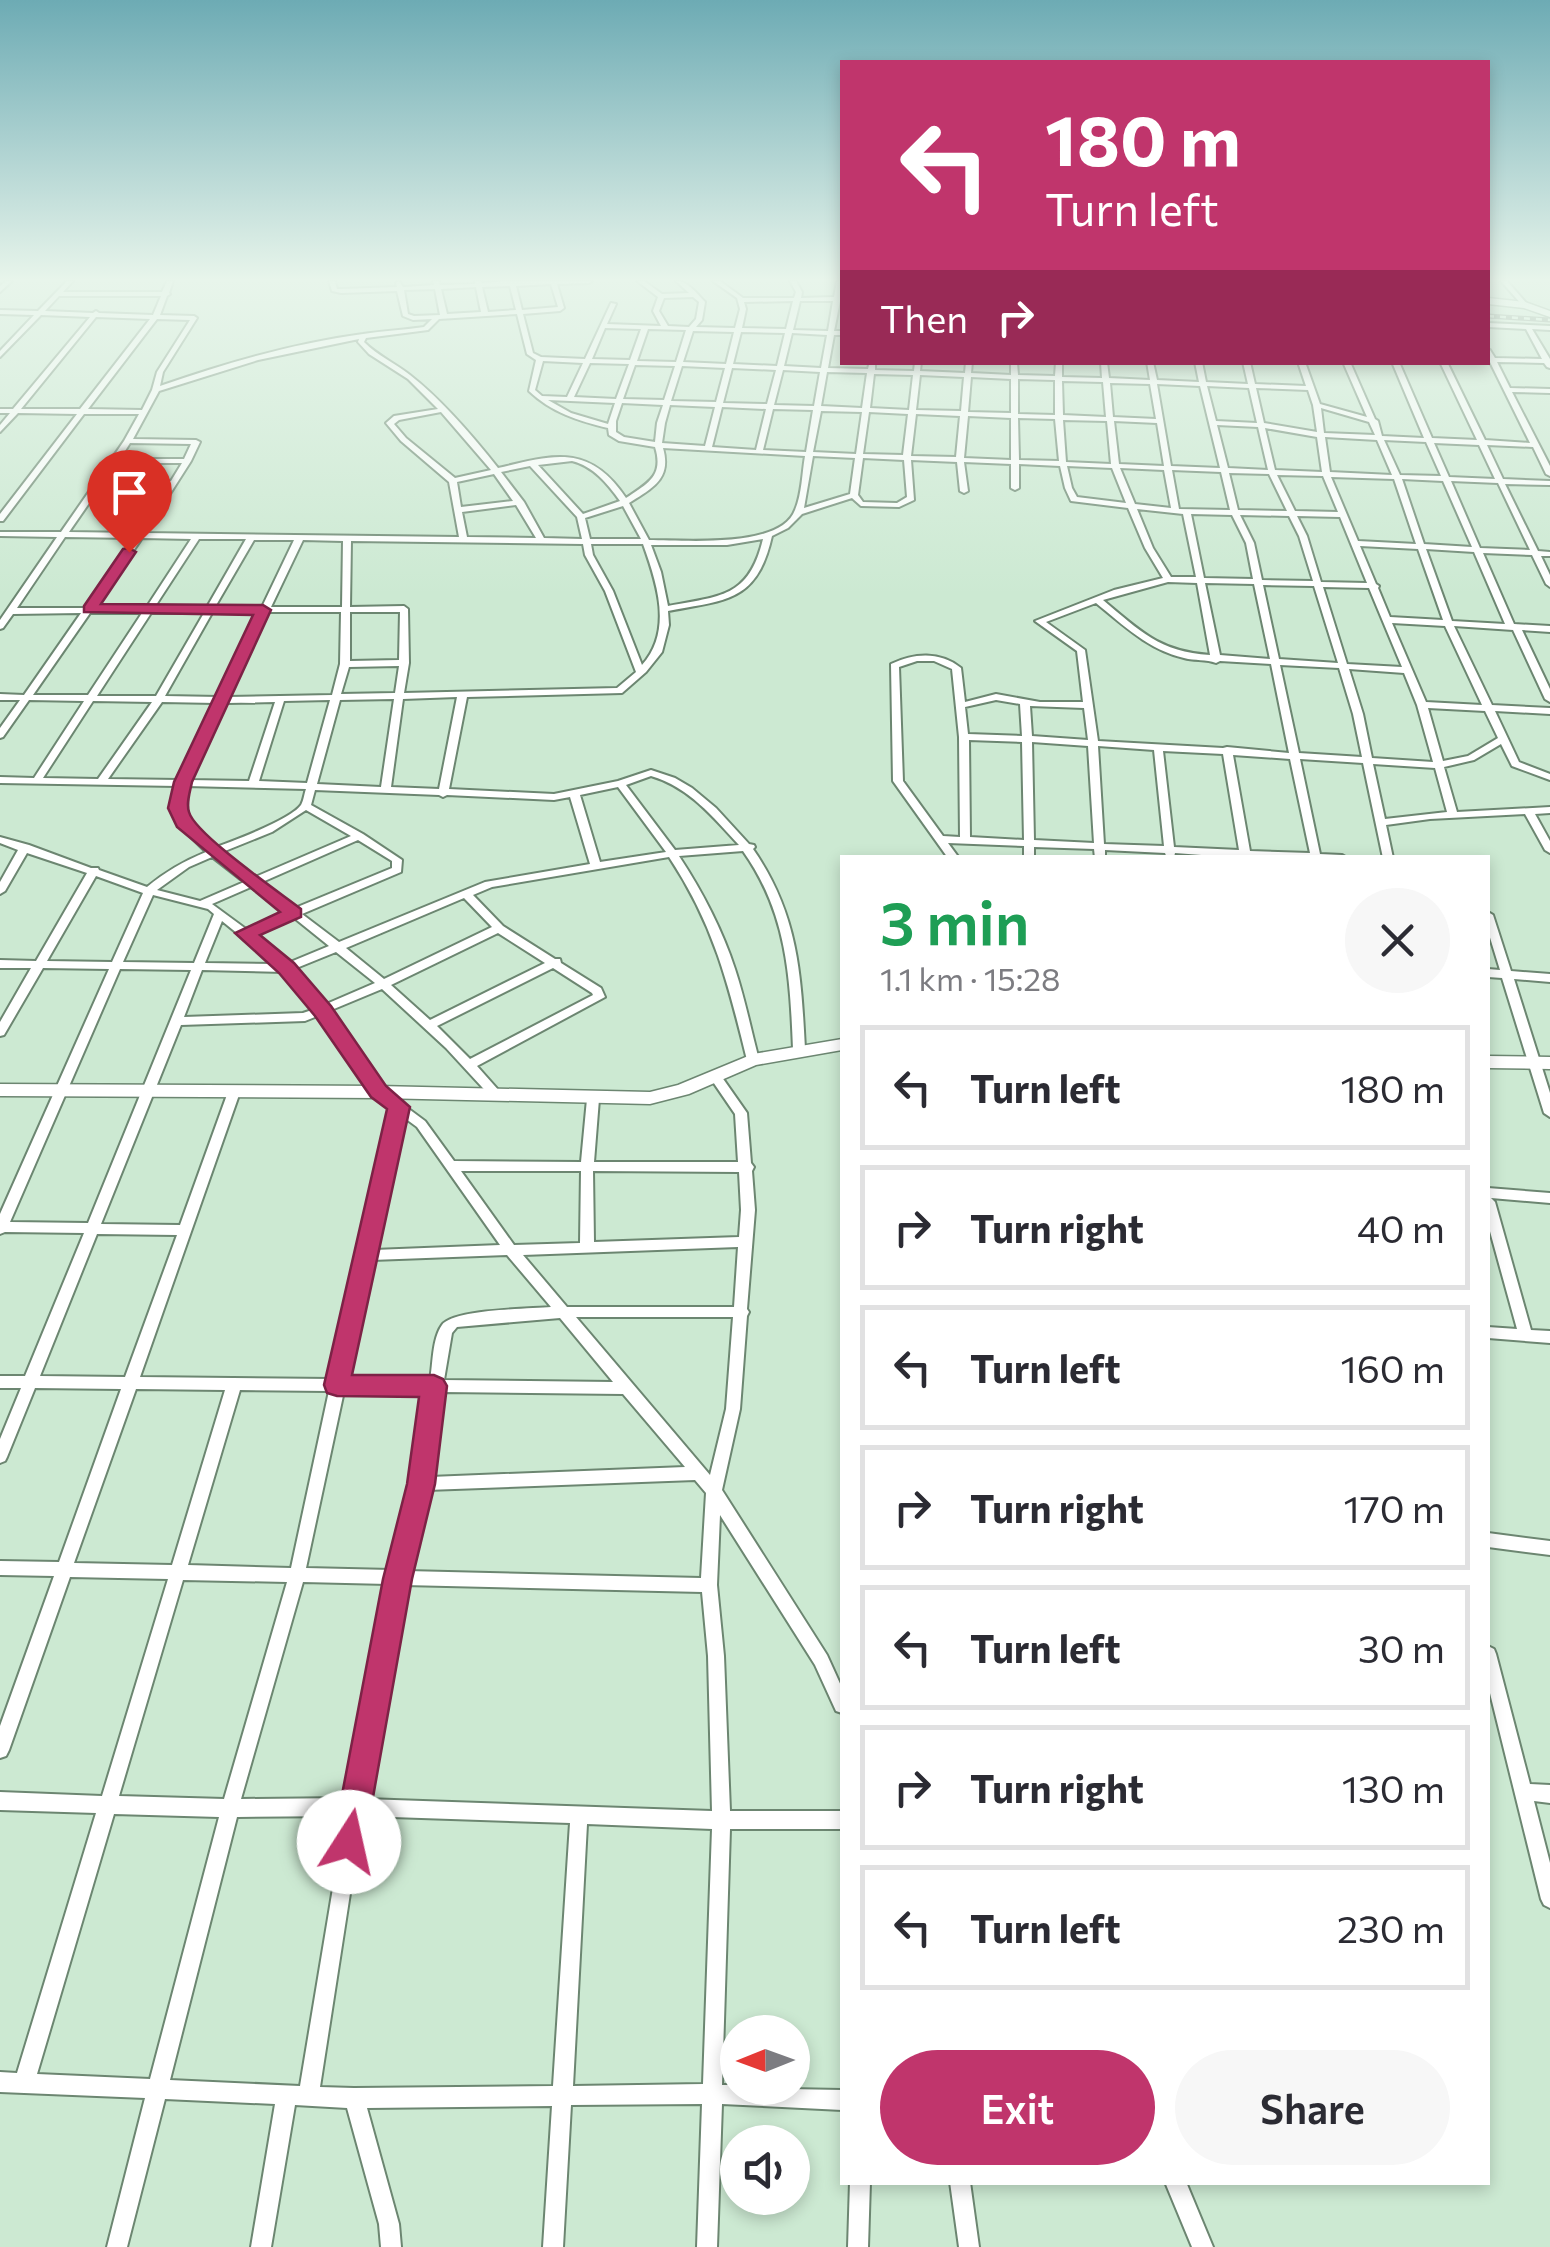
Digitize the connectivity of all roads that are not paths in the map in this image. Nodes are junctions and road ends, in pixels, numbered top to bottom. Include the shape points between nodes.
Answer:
1 (1254, 385) edge
2 (35, 386) edge
3 (103, 386) edge
4 (157, 386) edge
5 (169, 386) edge
6 (418, 386) edge
7 (532, 386) edge
8 (576, 386) edge
9 (623, 386) edge
10 (673, 386) edge
11 (726, 386) edge
12 (775, 386) edge
13 (821, 386) edge
14 (870, 386) edge
15 (916, 386) edge
16 (967, 386) edge
17 (1014, 386) edge
18 (1059, 386) edge
19 (1107, 386) edge
20 (1155, 386) edge
21 (1203, 386) edge
22 (1270, 386) edge
23 (1358, 386) edge
24 (1405, 386) edge
25 (1454, 386) edge
26 (1505, 386) edge
27 (1311, 388) joint
28 (156, 390) junction
29 (1507, 390) junction
30 (1550, 392) edge
31 (539, 398) junction
32 (570, 400) junction
33 (618, 402) junction
34 (668, 403) junction
35 (722, 405) junction
36 (1317, 405) junction
37 (770, 407) junction
38 (818, 408) junction
39 (442, 410) junction
40 (867, 410) junction
41 (0, 411) edge
42 (16, 411) junction
43 (83, 412) junction
44 (142, 412) junction
45 (914, 412) junction
46 (965, 414) junction
47 (1013, 415) junction
48 (1061, 417) junction
49 (1110, 419) junction
50 (1374, 420) junction
51 (1161, 421) junction
52 (1212, 423) junction
53 (1262, 424) junction
54 (612, 428) junction
55 (0, 430) edge
56 (1320, 435) junction
57 (1381, 438) junction
58 (128, 441) junction
59 (1429, 441) junction
60 (1482, 443) junction
61 (658, 445) junction
62 (1535, 445) junction
63 (708, 449) junction
64 (759, 452) junction
65 (809, 454) junction
66 (858, 455) junction
67 (907, 458) junction
68 (114, 460) junction
69 (960, 460) junction
70 (187, 461) junction
71 (1012, 462) junction
72 (531, 463) junction
73 (1064, 464) junction
74 (1115, 466) junction
75 (1169, 468) junction
76 (1224, 470) junction
77 (495, 471) junction
78 (1272, 472) junction
79 (1326, 474) junction
80 (1550, 474) edge
81 (1397, 477) junction
82 (1448, 479) junction
83 (98, 481) junction
84 (453, 481) junction
85 (1501, 481) junction
86 (173, 482) junction
87 (1550, 483) edge
88 (1015, 488) dead end
89 (964, 491) dead end
90 (854, 495) junction
91 (520, 502) junction
92 (626, 502) junction
93 (1130, 508) junction
94 (459, 510) junction
95 (1176, 511) junction
96 (799, 512) junction
97 (1187, 512) junction
98 (1235, 513) junction
99 (1294, 514) junction
100 (1344, 516) junction
101 (581, 517) junction
102 (0, 519) edge
103 (0, 534) edge
104 (768, 534) junction
105 (60, 536) junction
106 (139, 536) junction
107 (197, 536) junction
108 (250, 537) junction
109 (300, 537) junction
110 (348, 538) junction
111 (463, 540) junction
112 (542, 540) junction
113 (584, 542) junction
114 (646, 544) junction
115 (1356, 544) junction
116 (1421, 548) junction
117 (1478, 550) junction
118 (1534, 553) junction
119 (1550, 554) edge
120 (1168, 579) junction
121 (1203, 581) junction
122 (1550, 584) edge
123 (1258, 585) junction
124 (1317, 586) junction
125 (1375, 586) junction
126 (1098, 600) junction
127 (151, 608) junction
128 (90, 609) junction
129 (210, 609) junction
130 (666, 609) junction
131 (263, 610) junction
132 (346, 610) junction
133 (10, 611) junction
134 (1390, 620) junction
135 (1450, 624) junction
136 (0, 626) edge
137 (1514, 628) junction
138 (1550, 630) edge
139 (1216, 660) junction
140 (404, 662) junction
141 (1276, 663) junction
142 (345, 664) junction
143 (1344, 667) junction
144 (1406, 670) junction
145 (640, 671) junction
146 (462, 696) junction
147 (0, 698) edge
148 (28, 698) junction
149 (91, 698) junction
150 (338, 698) junction
151 (400, 698) junction
152 (1550, 698) edge
153 (160, 700) junction
154 (222, 700) junction
155 (280, 700) junction
156 (1025, 703) junction
157 (963, 705) junction
158 (1089, 705) junction
159 (1422, 706) junction
160 (1491, 708) junction
161 (1550, 711) edge
162 (0, 735) edge
163 (964, 736) junction
164 (1027, 739) junction
165 (1503, 739) junction
166 (1093, 741) junction
167 (1158, 746) junction
168 (1228, 750) junction
169 (1296, 754) junction
170 (1366, 759) junction
171 (1440, 764) junction
172 (1550, 777) edge
173 (0, 780) edge
174 (37, 780) junction
175 (103, 780) junction
176 (183, 782) junction
177 (253, 784) junction
178 (620, 784) junction
179 (311, 786) junction
180 (385, 791) junction
181 (443, 794) junction
182 (575, 796) junction
183 (306, 806) junction
184 (1550, 810) edge
185 (1529, 812) junction
186 (1453, 814) junction
187 (1380, 822) junction
188 (359, 836) junction
189 (939, 839) junction
190 (0, 840) edge
191 (964, 840) junction
192 (1028, 842) junction
193 (25, 847) junction
194 (750, 847) junction
195 (1550, 850) edge
196 (1100, 851) edge
197 (216, 852) junction
198 (1170, 853) edge
199 (670, 854) junction
200 (952, 855) edge
201 (1028, 855) edge
202 (1245, 855) edge
203 (1316, 855) edge
204 (1387, 855) edge
205 (596, 866) junction
206 (94, 870) junction
207 (252, 882) junction
208 (149, 890) junction
209 (0, 891) edge
210 (465, 893) junction
211 (202, 904) junction
212 (220, 912) junction
213 (294, 913) junction
214 (1490, 921) edge
215 (499, 928) junction
216 (246, 933) junction
217 (337, 948) junction
218 (556, 962) junction
219 (0, 964) edge
220 (39, 965) junction
221 (117, 966) junction
222 (199, 968) junction
223 (286, 968) junction
224 (1490, 973) edge
225 (1508, 975) junction
226 (1550, 978) edge
227 (386, 984) junction
228 (323, 1011) junction
229 (178, 1021) junction
230 (430, 1024) junction
231 (0, 1032) edge
232 (840, 1044) edge
233 (799, 1049) junction
234 (754, 1060) junction
235 (1490, 1062) edge
236 (1542, 1062) edge
237 (470, 1064) junction
238 (716, 1076) junction
239 (0, 1090) edge
240 (61, 1090) junction
241 (147, 1092) junction
242 (234, 1092) junction
243 (378, 1092) junction
244 (497, 1096) junction
245 (593, 1099) junction
246 (398, 1107) junction
247 (1550, 1113) edge
248 (587, 1165) junction
249 (454, 1166) junction
250 (748, 1166) junction
251 (1490, 1193) edge
252 (1550, 1198) edge
253 (1490, 1209) edge
254 (0, 1228) edge
255 (96, 1228) junction
256 (186, 1230) junction
257 (746, 1242) junction
258 (587, 1245) junction
259 (510, 1249) junction
260 (366, 1255) junction
261 (564, 1312) junction
262 (742, 1312) junction
263 (1490, 1334) edge
264 (1526, 1336) junction
265 (1550, 1337) edge
266 (0, 1382) edge
267 (31, 1382) junction
268 (130, 1384) junction
269 (234, 1385) junction
270 (337, 1385) junction
271 (434, 1386) junction
272 (624, 1388) junction
273 (0, 1457) edge
274 (697, 1473) junction
275 (421, 1484) junction
276 (714, 1490) junction
277 (1490, 1540) edge
278 (1550, 1548) edge
279 (0, 1568) edge
280 (65, 1569) junction
281 (180, 1572) junction
282 (296, 1576) junction
283 (398, 1579) junction
284 (708, 1585) junction
285 (1490, 1662) edge
286 (840, 1701) edge
287 (0, 1750) edge
288 (1523, 1792) junction
289 (1550, 1794) edge
290 (0, 1800) edge
291 (106, 1804) junction
292 (355, 1807) junction
293 (230, 1808) junction
294 (579, 1817) junction
295 (721, 1820) junction
296 (840, 1820) edge
297 (1550, 1898) edge
298 (0, 2082) edge
299 (24, 2083) junction
300 (157, 2090) junction
301 (714, 2094) junction
302 (298, 2095) junction
303 (565, 2097) junction
304 (354, 2098) junction
305 (840, 2100) edge
306 (860, 2185) edge
307 (960, 2185) edge
308 (1176, 2185) edge
309 (116, 2247) edge
310 (261, 2247) edge
311 (391, 2247) edge
312 (553, 2247) edge
313 (707, 2247) edge
314 (858, 2247) edge
315 (968, 2247) edge
316 (1203, 2247) edge

1 - 53 street
2 - 42 street
3 - 43 street
4 - 28 street
5 - 28 street
6 - 39 street
7 - 31 street
8 - 32 street
9 - 33 street
10 - 34 street
11 - 35 street
12 - 37 street
13 - 38 street
14 - 40 street
15 - 45 street
16 - 46 street
17 - 47 street
18 - 48 street
19 - 49 street
20 - 51 street
21 - 52 street
22 - 27 street
23 - 50 street
24 - 59 street
25 - 60 street
26 - 29 street
27 - 36 street
28 - 44 street
29 - 30 street
29 - 62 street
31 - 32 street
31 - 54 street
32 - 33 street
33 - 34 street
33 - 54 street
34 - 35 street
34 - 61 street
35 - 37 street
35 - 63 street
36 - 50 street
36 - 56 street
37 - 38 street
37 - 64 street
38 - 40 street
38 - 65 street
39 - 77 street
39 - 84 street via 390,423
40 - 45 street
40 - 66 street
41 - 42 street
42 - 43 street
42 - 55 street
43 - 44 street
43 - 102 street
44 - 58 street
45 - 46 street
45 - 67 street
46 - 47 street
46 - 69 street
47 - 48 street
47 - 71 street
48 - 49 street
48 - 73 street
49 - 51 street
49 - 74 street
50 - 57 street
51 - 75 street
52 - 53 street
52 - 76 street
53 - 56 street
53 - 78 street
54 - 61 street via 622,439
56 - 57 street
56 - 79 street
57 - 59 street
57 - 81 street
58 - 68 street
58 - 70 street via 196,442
59 - 60 street
59 - 82 street
60 - 62 street
60 - 85 street
61 - 63 street
61 - 92 street via 663,461 656,480
62 - 80 street
63 - 64 street
64 - 65 street
65 - 66 street
65 - 96 street
66 - 67 street
66 - 90 street
67 - 69 street
67 - 90 street via 907,503 868,506
68 - 70 street
68 - 83 street
69 - 71 street
69 - 89 street
70 - 86 street
71 - 73 street
71 - 88 street
72 - 77 street
72 - 92 street via 586,462
72 - 101 street
73 - 74 street
73 - 93 street via 1074,499
74 - 75 street
74 - 93 street
75 - 76 street
75 - 95 street
76 - 78 street
76 - 98 street
77 - 84 street
77 - 91 street
78 - 79 street
78 - 99 street
79 - 81 street
79 - 100 street
81 - 82 street
81 - 116 street
82 - 85 street
82 - 117 street
83 - 86 street
83 - 105 street
84 - 94 street
85 - 87 street
85 - 118 street
86 - 106 street
90 - 96 street
91 - 94 street
91 - 112 street
92 - 101 street
92 - 114 street
93 - 95 street
93 - 120 street
94 - 111 street
95 - 97 street
96 - 104 street
97 - 98 street
97 - 121 street
98 - 99 street
98 - 123 street via 1250,543
99 - 100 street
99 - 124 street
100 - 115 street
101 - 113 street
103 - 105 street
104 - 114 street via 726,543
104 - 130 street via 764,563 750,583
105 - 106 street
105 - 133 street
106 - 107 street
106 - 128 street
107 - 108 street
107 - 127 street
108 - 109 street
108 - 129 street
109 - 110 street
109 - 131 street
110 - 111 street
110 - 132 street
111 - 112 street
112 - 113 street
113 - 114 street
113 - 145 street
114 - 130 street
115 - 116 street
115 - 125 street
116 - 117 street
116 - 135 street
117 - 118 street
117 - 137 street
118 - 119 street
118 - 122 street
120 - 121 street
120 - 126 street
121 - 123 street
121 - 139 street
123 - 124 street
123 - 141 street
124 - 125 street
124 - 143 street
125 - 134 street
126 - 139 street via 1146,640
126 - 158 street via 1039,621 1081,650
127 - 128 street
127 - 129 street
127 - 149 street
128 - 133 street
128 - 148 street
129 - 131 street
129 - 153 street
130 - 145 street via 660,648
131 - 132 street
131 - 154 street
132 - 140 street via 404,610
132 - 142 street
133 - 136 street
134 - 135 street
134 - 144 street
135 - 137 street
135 - 160 street
137 - 138 street
137 - 152 street
139 - 141 street
140 - 142 street
140 - 151 street
141 - 143 street
141 - 169 street
142 - 150 street
143 - 144 street
143 - 170 street
144 - 159 street
145 - 146 street via 608,694
146 - 151 street
146 - 181 street
147 - 148 street
148 - 149 street
148 - 162 street
149 - 153 street
149 - 174 street
150 - 151 street
150 - 155 street
150 - 179 street
151 - 180 street
153 - 154 street
153 - 175 street
154 - 155 street
154 - 176 street
155 - 177 street
156 - 157 street via 996,697
156 - 158 street
156 - 164 street
157 - 163 street
157 - 189 street via 956,668 948,662 915,658 894,666 898,781
158 - 166 street
159 - 160 street
159 - 171 street
160 - 161 street
160 - 165 street
163 - 164 street
163 - 191 street
164 - 166 street
164 - 192 street
165 - 171 street via 1472,758
165 - 172 street via 1515,764
166 - 167 street
166 - 196 street
167 - 168 street
167 - 198 street
168 - 169 street
168 - 202 street
169 - 170 street
169 - 203 street
170 - 171 street
170 - 187 street
171 - 186 street
173 - 174 street
174 - 175 street
175 - 176 street
176 - 177 street
176 - 197 street via 178,808 184,824
177 - 179 street
178 - 182 street
178 - 194 street via 651,773 689,788
178 - 199 street
179 - 180 street
179 - 183 street
180 - 181 street
181 - 182 street
182 - 205 street
183 - 188 street
183 - 197 street
184 - 185 street
185 - 186 street
185 - 195 street
186 - 187 street
187 - 204 street
188 - 207 street
188 - 213 street via 398,860 397,870
189 - 191 street
189 - 200 street
190 - 193 street
191 - 192 street
192 - 196 street
192 - 201 street
193 - 206 street
193 - 209 street
194 - 199 street
194 - 233 street via 790,936
196 - 198 street
197 - 207 street
197 - 208 street
198 - 202 street
199 - 205 street
199 - 234 street via 726,956
205 - 210 street
206 - 208 street
206 - 220 street
207 - 211 street
207 - 213 street
208 - 211 street
208 - 221 street
210 - 215 street
210 - 217 street
211 - 212 street
212 - 216 street
212 - 222 street
213 - 216 street
213 - 217 street
214 - 225 street
215 - 218 street
215 - 227 street
216 - 223 street
217 - 223 street
217 - 227 street
218 - 230 street
218 - 237 street via 599,997
219 - 220 street
220 - 221 street
220 - 231 street
221 - 222 street
221 - 240 street
222 - 223 street
222 - 229 street
223 - 228 street
224 - 225 street
225 - 226 street
225 - 236 street
227 - 228 street
227 - 230 street
228 - 229 street via 281,1020
228 - 243 street
229 - 241 street
230 - 237 street
232 - 233 street
233 - 234 street
234 - 238 street
235 - 236 street
236 - 247 street
237 - 244 street
238 - 245 street via 668,1095
238 - 250 street via 742,1113
239 - 240 street
240 - 241 street
240 - 254 street
241 - 242 street
241 - 255 street
242 - 243 street
242 - 256 street
243 - 244 street
243 - 246 street
244 - 245 street
245 - 248 street
246 - 249 street
246 - 260 street
248 - 249 street
248 - 250 street
248 - 258 street
249 - 259 street
250 - 257 street
251 - 252 street
253 - 264 street
254 - 255 street
255 - 256 street
255 - 267 street
256 - 268 street
257 - 258 street
257 - 262 street
258 - 259 street
259 - 260 street
259 - 261 street
260 - 270 street
261 - 262 street
261 - 271 street via 454,1322
261 - 272 street
262 - 276 street via 733,1409
263 - 264 street
264 - 265 street
266 - 267 street
267 - 268 street
267 - 273 street
268 - 269 street
268 - 280 street
269 - 270 street
269 - 281 street
270 - 271 street
270 - 282 street
271 - 272 street
271 - 275 street
272 - 274 street
274 - 275 street
274 - 276 street
275 - 283 street
276 - 284 street
276 - 286 street
277 - 278 street
279 - 280 street
280 - 281 street
280 - 287 street
281 - 282 street
281 - 291 street
282 - 283 street
282 - 293 street
283 - 284 street
283 - 292 street
284 - 295 street
285 - 288 street
288 - 289 street
288 - 297 street
290 - 291 street
291 - 293 street
291 - 299 street
292 - 293 street
292 - 294 street
292 - 302 street
293 - 300 street
294 - 295 street
294 - 303 street
295 - 296 street
295 - 301 street
298 - 299 street
299 - 300 street
300 - 302 street
300 - 309 street
301 - 303 street
301 - 305 street
301 - 313 street
302 - 304 street
302 - 310 street
303 - 304 street
303 - 312 street
304 - 311 street
306 - 314 street
307 - 315 street
308 - 316 street

